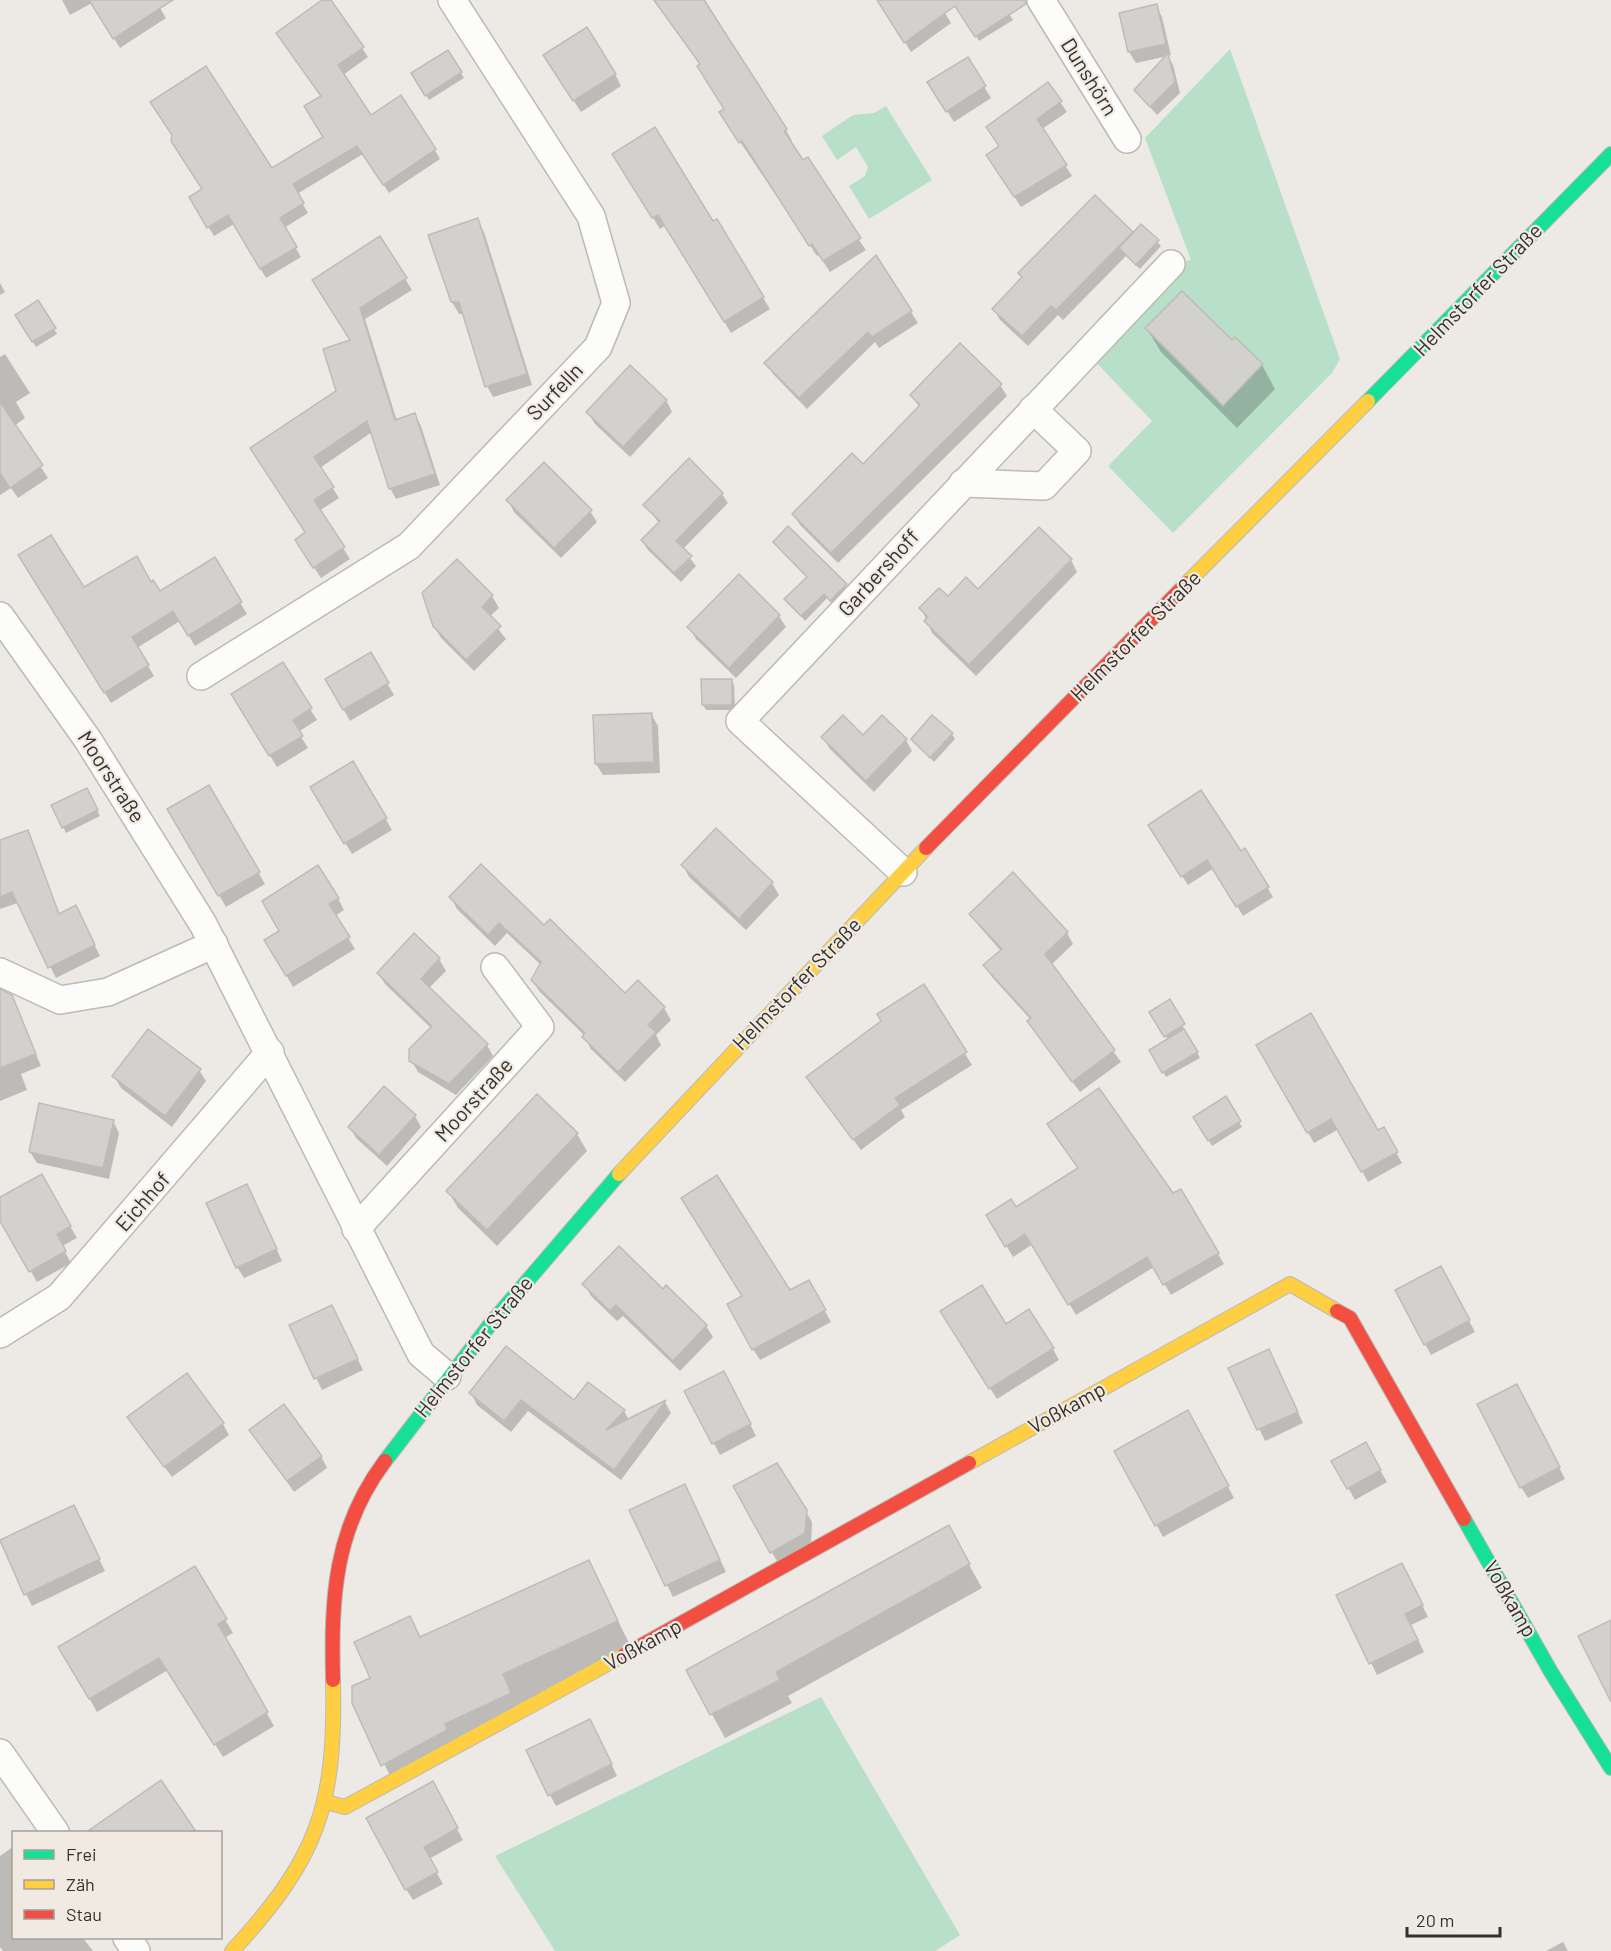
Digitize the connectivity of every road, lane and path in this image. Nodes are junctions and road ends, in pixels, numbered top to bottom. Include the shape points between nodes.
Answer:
1 (452, 0) edge
2 (1053, 5) edge
3 (1127, 139) dead end
4 (1611, 154) edge
5 (1171, 264) dead end
6 (1033, 408) junction
7 (963, 483) junction
8 (0, 616) edge
9 (201, 676) dead end
10 (903, 872) junction
11 (214, 944) junction
12 (495, 967) dead end
13 (0, 972) edge
14 (270, 1052) junction
15 (356, 1229) junction
16 (0, 1334) edge
17 (447, 1376) junction
18 (0, 1753) edge
19 (1611, 1768) edge
20 (326, 1802) junction
21 (54, 1831) edge
22 (232, 1951) edge

1 - 9 street, Surfelln via 591,216 616,303 598,347 409,546
2 - 3 street, Dunshörn
4 - 10 main road, Helmstorfer Straße
5 - 6 street, Garbershoff
6 - 7 street, Garbershoff
6 - 7 street via 1077,451 1044,486
7 - 10 street, Garbershoff via 740,721
8 - 11 street, Moorstraße via 88,740
10 - 17 main road, Helmstorfer Straße via 669,1118
11 - 13 street via 108,992 60,1000
11 - 14 street, Moorstraße
12 - 15 street, Moorstraße via 540,1027
14 - 15 street, Moorstraße
14 - 16 street, Eichhof via 59,1297
15 - 17 street, Moorstraße via 422,1354
17 - 20 main road, Helmstorfer Straße via 362,1495 337,1559 331,1641 334,1725
18 - 21 street
19 - 20 main road, Voßkamp via 1551,1671 1350,1318 1290,1284 345,1807
20 - 22 main road, Helmstorfer Straße via 299,1869 261,1921

